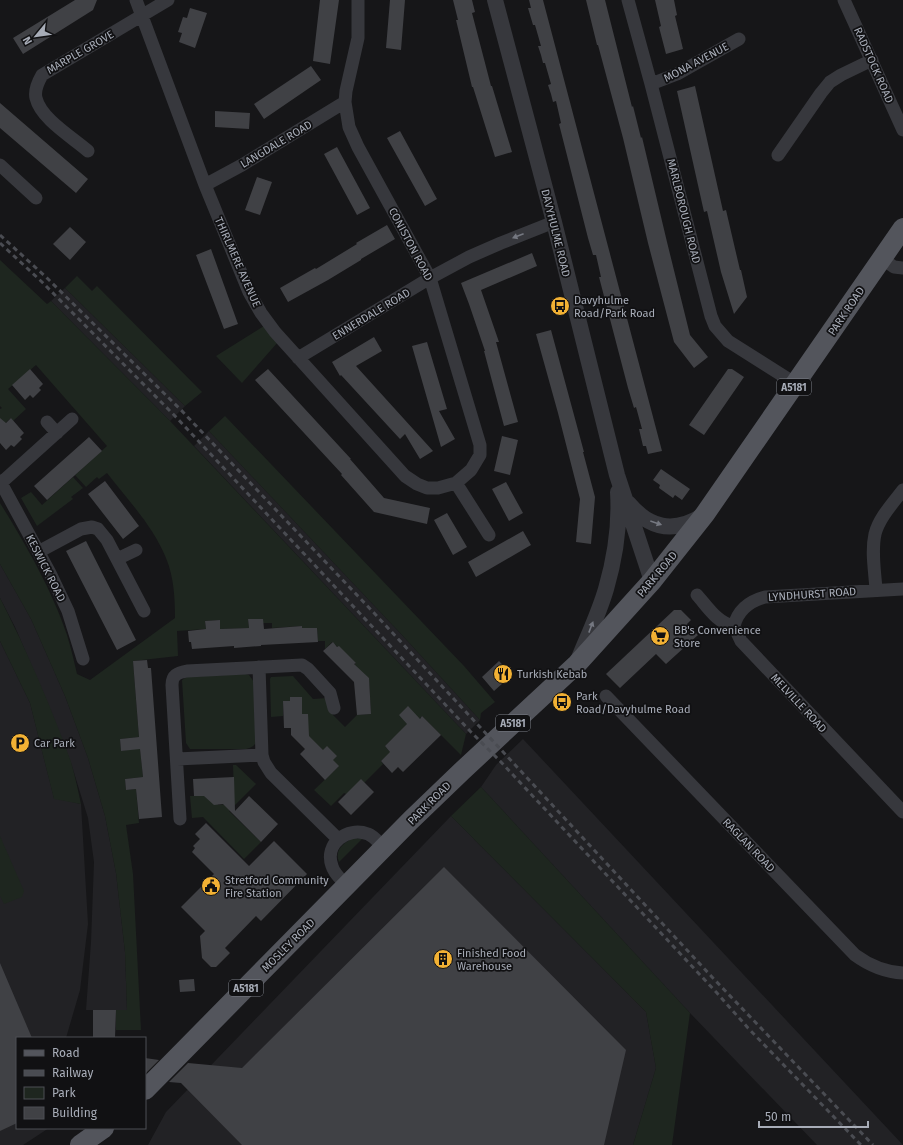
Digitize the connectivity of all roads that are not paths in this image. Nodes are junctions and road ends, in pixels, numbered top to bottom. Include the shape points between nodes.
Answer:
1 (136, 0) edge
2 (168, 0) edge
3 (358, 0) edge
4 (496, 0) edge
5 (628, 0) edge
6 (844, 0) edge
7 (142, 16) junction
8 (739, 39) dead end
9 (872, 60) junction
10 (651, 84) junction
11 (345, 102) junction
12 (903, 130) edge
13 (88, 150) dead end
14 (778, 155) dead end
15 (2, 171) edge
16 (205, 185) junction
17 (36, 198) dead end
18 (554, 222) junction
19 (903, 228) edge
20 (881, 258) junction
21 (903, 268) edge
22 (430, 278) junction
23 (298, 358) junction
24 (796, 384) junction
25 (72, 419) dead end
26 (47, 422) dead end
27 (56, 433) junction
28 (617, 475) junction
29 (1, 482) edge
30 (456, 483) junction
31 (903, 490) edge
32 (626, 500) junction
33 (705, 514) junction
34 (489, 535) dead end
35 (136, 550) dead end
36 (40, 551) junction
37 (118, 560) junction
38 (652, 581) junction
39 (903, 589) edge
40 (876, 590) junction
41 (697, 596) dead end
42 (144, 611) dead end
43 (734, 626) junction
44 (83, 659) dead end
45 (577, 664) junction
46 (259, 667) junction
47 (606, 696) dead end
48 (334, 708) dead end
49 (262, 755) junction
50 (177, 759) junction
51 (903, 812) edge
52 (180, 818) dead end
53 (338, 839) junction
54 (384, 848) junction
55 (347, 886) junction
56 (903, 973) edge
57 (146, 1089) edge
58 (103, 1129) edge
59 (80, 1145) edge

1 - 7 street, THIRLMERE AVENUE
2 - 7 street
3 - 11 street, CONISTON ROAD via 358,38
4 - 18 street, DAVYHULME ROAD
5 - 10 street, MARLBOROUGH ROAD
6 - 9 street, RADSTOCK ROAD
7 - 13 street, MARPLE GROVE via 42,74 37,83 36,98 42,111
7 - 16 street, THIRLMERE AVENUE
8 - 10 street, MONA AVENUE via 677,74
9 - 12 street, RADSTOCK ROAD
9 - 14 street via 830,82
10 - 24 street, MARLBOROUGH ROAD via 715,326 728,341
11 - 16 street, LANGDALE ROAD
11 - 22 street, CONISTON ROAD via 349,127 358,146
15 - 17 street
16 - 23 street, THIRLMERE AVENUE via 249,292 275,332
18 -> 22 street, ENNERDALE ROAD via 469,257
18 - 28 street, DAVYHULME ROAD
19 - 20 main road, PARK ROAD / A5181
20 - 21 street via 891,266
20 - 24 main road, PARK ROAD / A5181
22 - 23 street, ENNERDALE ROAD
22 - 30 street, CONISTON ROAD via 480,445 480,455 471,470
23 - 30 street, THIRLMERE AVENUE via 405,476 427,488
24 - 33 main road, PARK ROAD / A5181
25 - 27 street
26 - 27 street
27 - 29 street
28 - 32 street, DAVYHULME ROAD
45 -> 28 street via 606,589 618,518
29 - 36 street, KESWICK ROAD
30 - 34 street
31 - 40 street via 880,521 875,533 873,546
32 -> 33 street via 641,516 652,523 667,527 693,522
32 - 38 street, DAVYHULME ROAD
33 - 38 main road, PARK ROAD / A5181
35 - 37 street
36 - 37 street via 81,529 92,527 103,534
36 - 44 street, KESWICK ROAD via 68,612
37 - 42 street
38 - 45 main road, PARK ROAD / A5181
39 - 40 street, LYNDHURST ROAD
40 - 43 street, LYNDHURST ROAD via 765,597 747,605
41 - 43 street via 720,620
43 - 51 street, MELVILLE ROAD via 741,641
45 - 54 main road, PARK ROAD / A5181
46 - 48 street via 305,667 330,693
46 - 49 street
46 - 50 street via 187,671 174,676 172,685
47 - 56 street, RAGLAN ROAD via 855,955 877,969
49 - 50 street
49 - 53 street via 271,773
50 - 52 street
53 - 54 street via 359,832 372,836
53 - 55 street via 332,845 330,860 332,868
54 - 55 main road, PARK ROAD / A5181
55 - 57 main road, MOSLEY ROAD / A5181
58 - 59 main road

